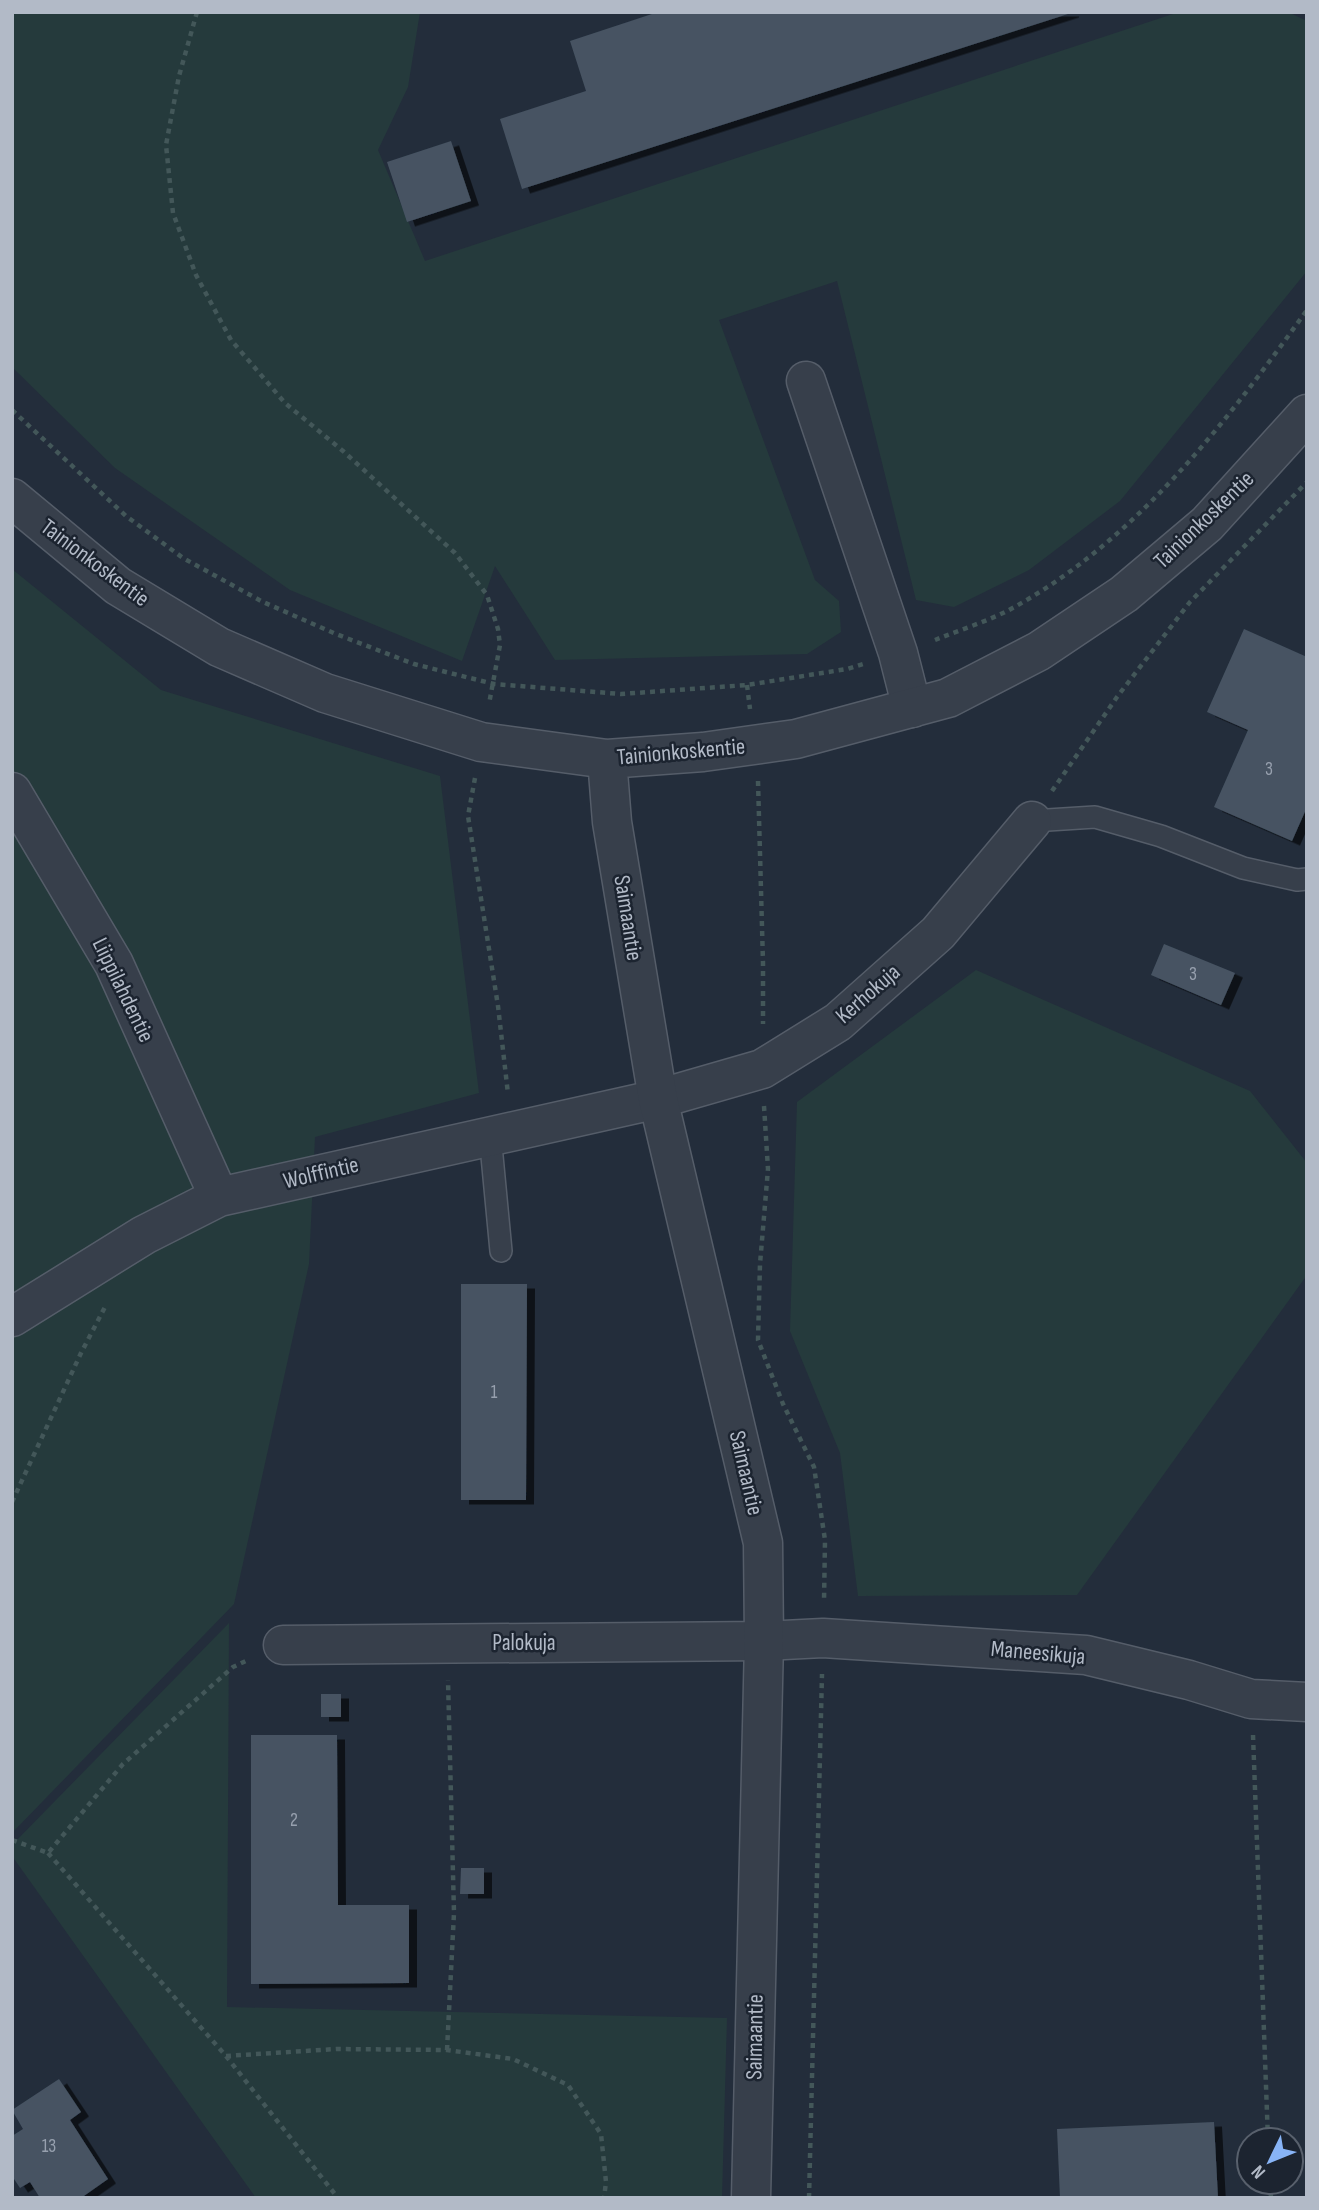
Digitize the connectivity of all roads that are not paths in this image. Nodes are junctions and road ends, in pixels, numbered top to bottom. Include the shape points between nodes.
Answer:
1 (806, 381) dead end
2 (1307, 414) edge
3 (12, 498) edge
4 (912, 708) junction
5 (607, 760) junction
6 (12, 792) edge
7 (1032, 821) joint
8 (1307, 879) edge
9 (657, 1099) junction
10 (501, 1132) junction
11 (219, 1197) junction
12 (501, 1251) dead end
13 (12, 1317) edge
14 (764, 1641) junction
15 (283, 1645) road end
16 (1307, 1702) edge
17 (751, 2198) edge

1 - 4 street via 898,653
2 - 4 street, Tainionkoskentie via 1207,524 1124,594 1040,652 948,698
3 - 5 street, Tainionkoskentie via 118,586 219,647 325,693 481,742
4 - 5 street, Tainionkoskentie via 755,746
5 - 9 street, Saimaantie via 612,822
6 - 11 street, Liippilahdentie via 114,964
7 - 8 lane via 1095,817 1161,836 1243,868
7 - 9 street, Kerhokuja via 938,933 838,1022 762,1069
9 - 10 street, Wolffintie
9 - 14 street, Saimaantie via 762,1543
10 - 11 street, Wolffintie
10 - 12 lane
11 - 13 street, Wolffintie via 144,1235
14 - 15 street, Palokuja
14 - 16 street, Maneesikuja via 823,1639 1086,1655 1251,1699
14 - 17 street, Saimaantie

